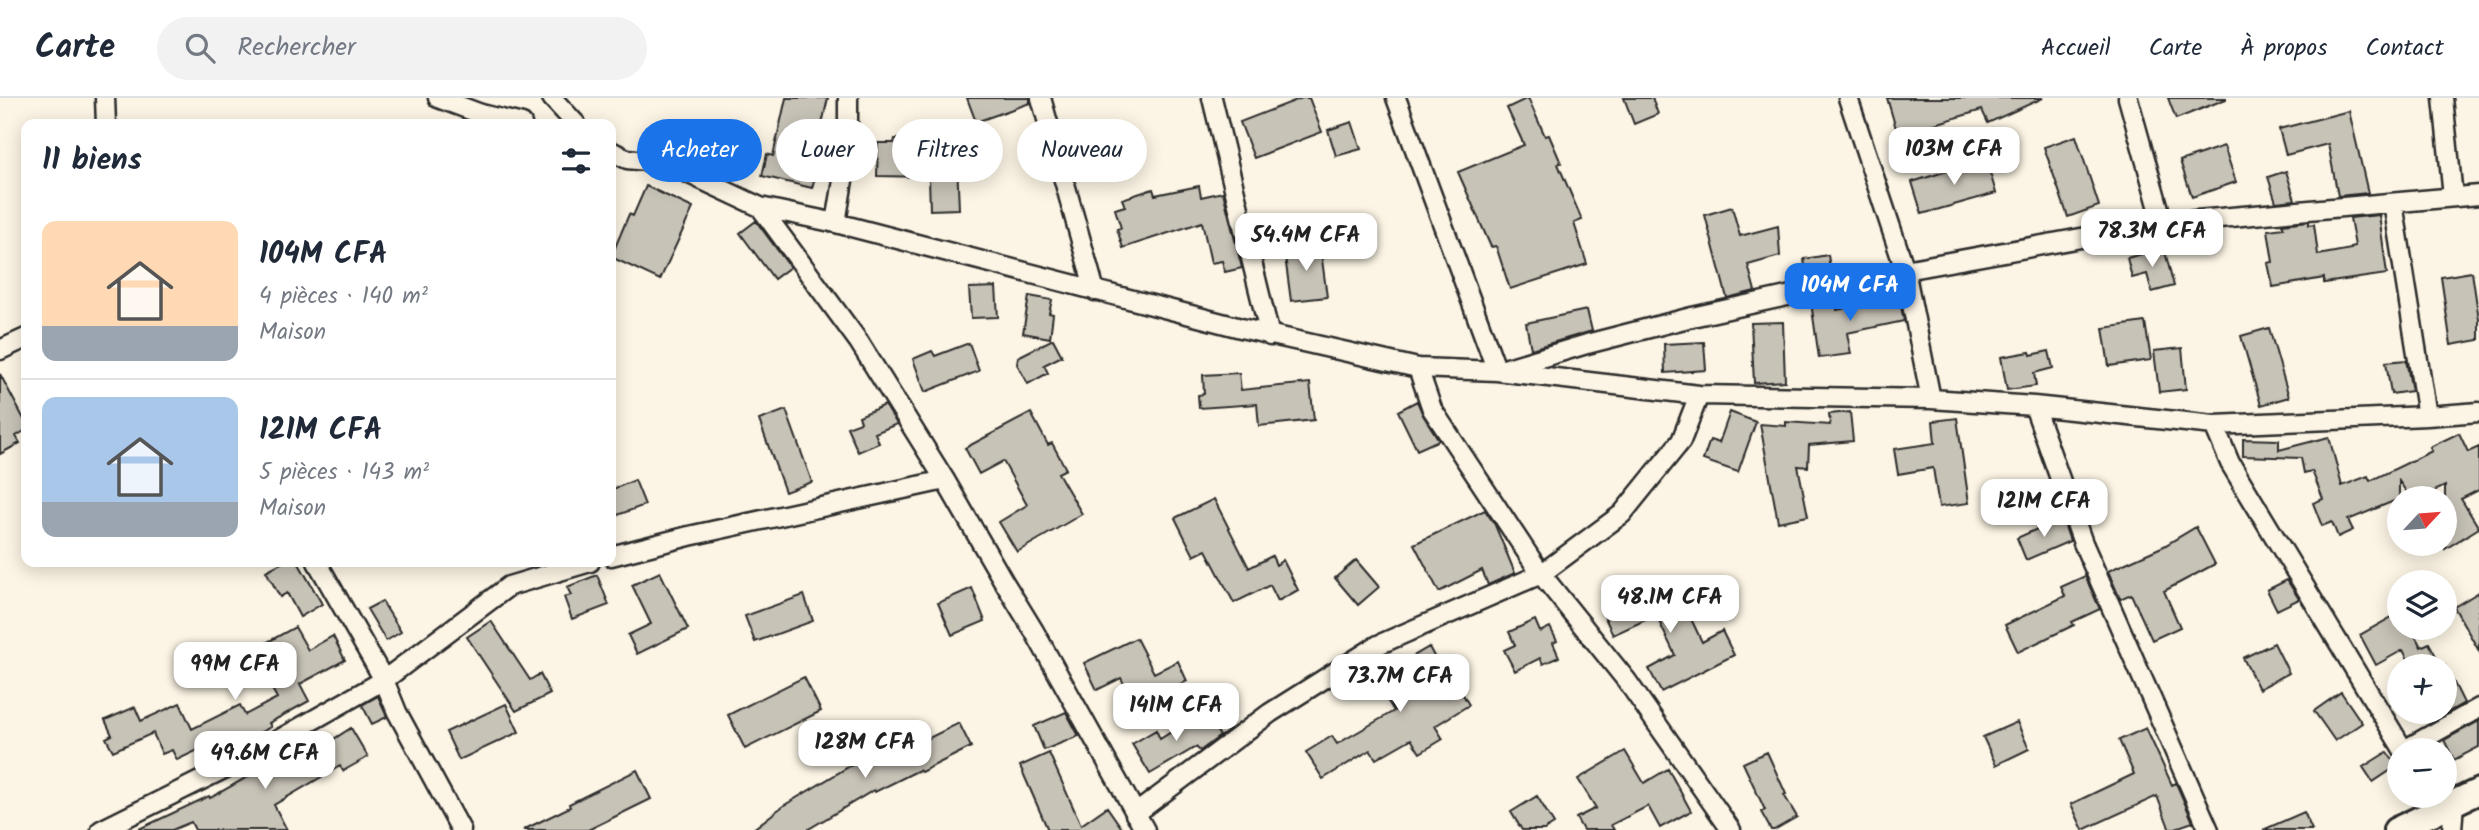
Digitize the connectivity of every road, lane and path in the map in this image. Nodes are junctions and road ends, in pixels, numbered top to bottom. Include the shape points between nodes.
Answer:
1 (105, 98) edge
2 (438, 98) edge
3 (552, 98) edge
4 (848, 98) edge
5 (1041, 98) edge
6 (1212, 98) edge
7 (1396, 98) edge
8 (1848, 98) edge
9 (2128, 98) edge
10 (2442, 98) edge
11 (106, 119) edge
12 (502, 119) edge
13 (571, 119) edge
14 (616, 158) edge
15 (2479, 195) edge
16 (2453, 197) junction
17 (2393, 203) junction
18 (760, 207) junction
19 (836, 223) junction
20 (2164, 223) junction
21 (1905, 270) junction
22 (1095, 291) junction
23 (1270, 336) junction
24 (21, 340) edge
25 (0, 351) edge
26 (1418, 368) junction
27 (1497, 371) junction
28 (1699, 395) junction
29 (1931, 399) junction
30 (2034, 406) junction
31 (2479, 412) edge
32 (2427, 416) junction
33 (2214, 425) junction
34 (945, 480) junction
35 (616, 555) edge
36 (320, 567) edge
37 (573, 567) edge
38 (1541, 574) junction
39 (384, 680) junction
40 (2479, 708) edge
41 (2397, 738) edge
42 (2425, 738) edge
43 (2479, 791) edge
44 (2457, 798) edge
45 (2431, 808) edge
46 (2439, 808) edge
47 (1135, 814) junction
48 (101, 830) edge
49 (461, 830) edge
50 (1145, 830) edge
51 (1731, 830) edge
52 (2208, 830) edge
53 (2396, 830) edge
54 (2452, 830) edge

1 - 11 street
2 - 12 street
3 - 13 street
4 - 19 street via 848,149
5 - 22 street
6 - 23 street
7 - 27 street
8 - 21 street
9 - 20 street
10 - 16 street
14 - 18 street via 666,163
15 - 16 street
16 - 17 street
17 - 20 street
17 - 32 street
18 - 19 street
18 - 34 street via 859,342
19 - 22 street
20 - 21 street
21 - 27 street via 1692,317
21 - 29 street
22 - 23 street
23 - 26 street
24 - 25 street
26 - 27 street
26 - 38 street via 1432,409
27 - 28 street
28 - 29 street
28 - 38 street via 1681,441 1622,514
29 - 30 street
30 - 33 street
30 - 52 street via 2083,543
31 - 32 street
32 - 33 street
33 - 41 street via 2230,463
34 - 35 street
34 - 47 street
36 - 39 street
37 - 39 street via 509,586
38 - 47 street via 1378,645 1270,713
38 - 51 street via 1627,681
39 - 48 street via 246,758
39 - 49 street
40 - 42 street
43 - 44 street
45 - 53 street
46 - 54 street
47 - 50 street

